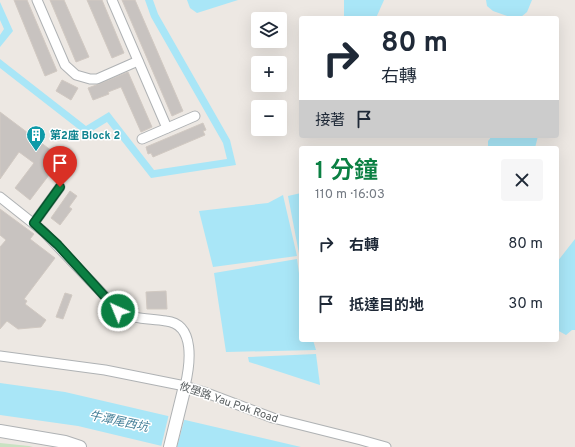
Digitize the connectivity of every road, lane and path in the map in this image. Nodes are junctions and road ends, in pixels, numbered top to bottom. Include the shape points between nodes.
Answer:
1 (37, 0) edge
2 (112, 0) edge
3 (138, 61) junction
4 (195, 116) dead end
5 (166, 128) junction
6 (142, 139) dead end
7 (60, 187) dead end
8 (0, 197) edge
9 (34, 223) junction
10 (0, 356) edge
11 (185, 386) junction
12 (0, 431) edge
13 (80, 447) edge
14 (170, 447) edge
15 (386, 447) edge

1 - 3 street via 65,65 76,76 97,79
2 - 3 street
3 - 5 street
4 - 5 street
5 - 6 street
7 - 9 street
8 - 9 street
9 - 11 street via 58,245 118,311 142,319 167,320 180,327 188,341 189,364
10 - 11 street, 攸壆路 Yau Pok Road via 105,370
11 - 14 street
11 - 15 street, 攸壆路 Yau Pok Road via 273,418
12 - 13 street

